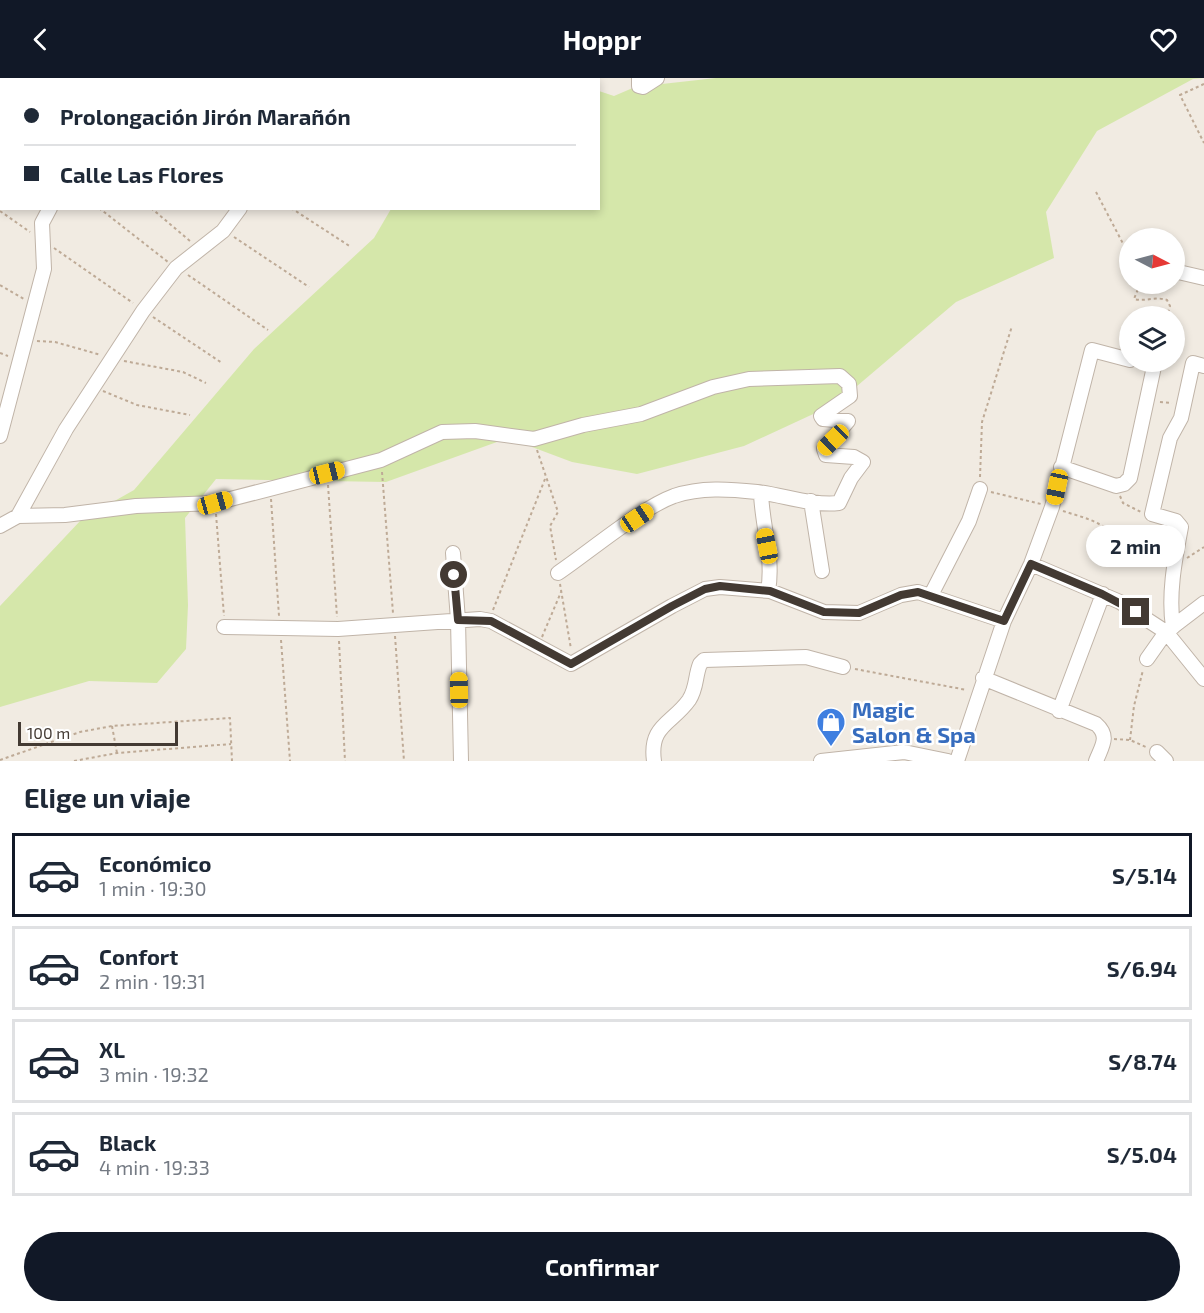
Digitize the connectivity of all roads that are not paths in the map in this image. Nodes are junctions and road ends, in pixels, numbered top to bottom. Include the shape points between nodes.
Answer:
1 (639, 78) edge
2 (657, 78) edge
3 (49, 210) edge
4 (239, 210) edge
5 (1185, 274) edge
6 (1204, 278) edge
7 (1119, 357) edge
8 (1198, 364) edge
9 (1152, 372) edge
10 (0, 436) edge
11 (1061, 467) junction
12 (980, 489) road end
13 (761, 493) junction
14 (811, 501) junction
15 (18, 516) junction
16 (0, 526) edge
17 (453, 553) dead end
18 (1031, 564) junction
19 (822, 571) dead end
20 (558, 573) road end
21 (768, 591) junction
22 (1102, 594) junction
23 (931, 595) junction
24 (1204, 603) edge
25 (458, 620) junction
26 (1004, 621) junction
27 (224, 627) road end
28 (1169, 629) junction
29 (1147, 659) road end
30 (843, 667) road end
31 (983, 678) junction
32 (1204, 679) edge
33 (1059, 711) junction
34 (843, 759) edge
35 (461, 761) edge
36 (654, 761) edge
37 (820, 761) edge
38 (948, 761) edge
39 (957, 761) edge
40 (1096, 761) edge

1 - 2 street via 639,86 643,87
3 - 10 street via 42,223 45,258
4 - 15 street via 223,231 176,268 144,311 66,429
5 - 6 street
7 - 11 street via 1092,350
8 - 28 street via 1170,438 1152,514 1176,521 1181,527
9 - 11 street via 1130,478 1116,486
11 - 18 street via 1052,507
12 - 23 street via 969,521
13 - 14 street
13 - 20 street via 715,489 673,497
13 - 21 street via 770,561
14 - 15 street via 841,502 863,462 854,456 824,452 848,424 847,419 821,416 850,396 849,384 840,376 748,379 713,387 641,414 534,439 475,431 442,432 381,460 215,503
14 - 19 street
15 - 16 street
17 - 25 street
18 - 22 street
18 - 26 street
21 - 23 street via 824,612 859,613 901,595
21 - 25 street via 720,586 705,589 574,664 564,663 489,621
22 - 28 street
22 - 33 street
23 - 26 street
24 - 28 street
25 - 27 street via 280,630
25 - 35 street
26 - 31 street
28 - 29 street
28 - 32 street
30 - 36 street via 806,657 704,660 689,700 655,738
31 - 33 street
31 - 39 street
33 - 40 street via 1103,730 1106,739
34 - 37 street
34 - 38 street via 904,752

